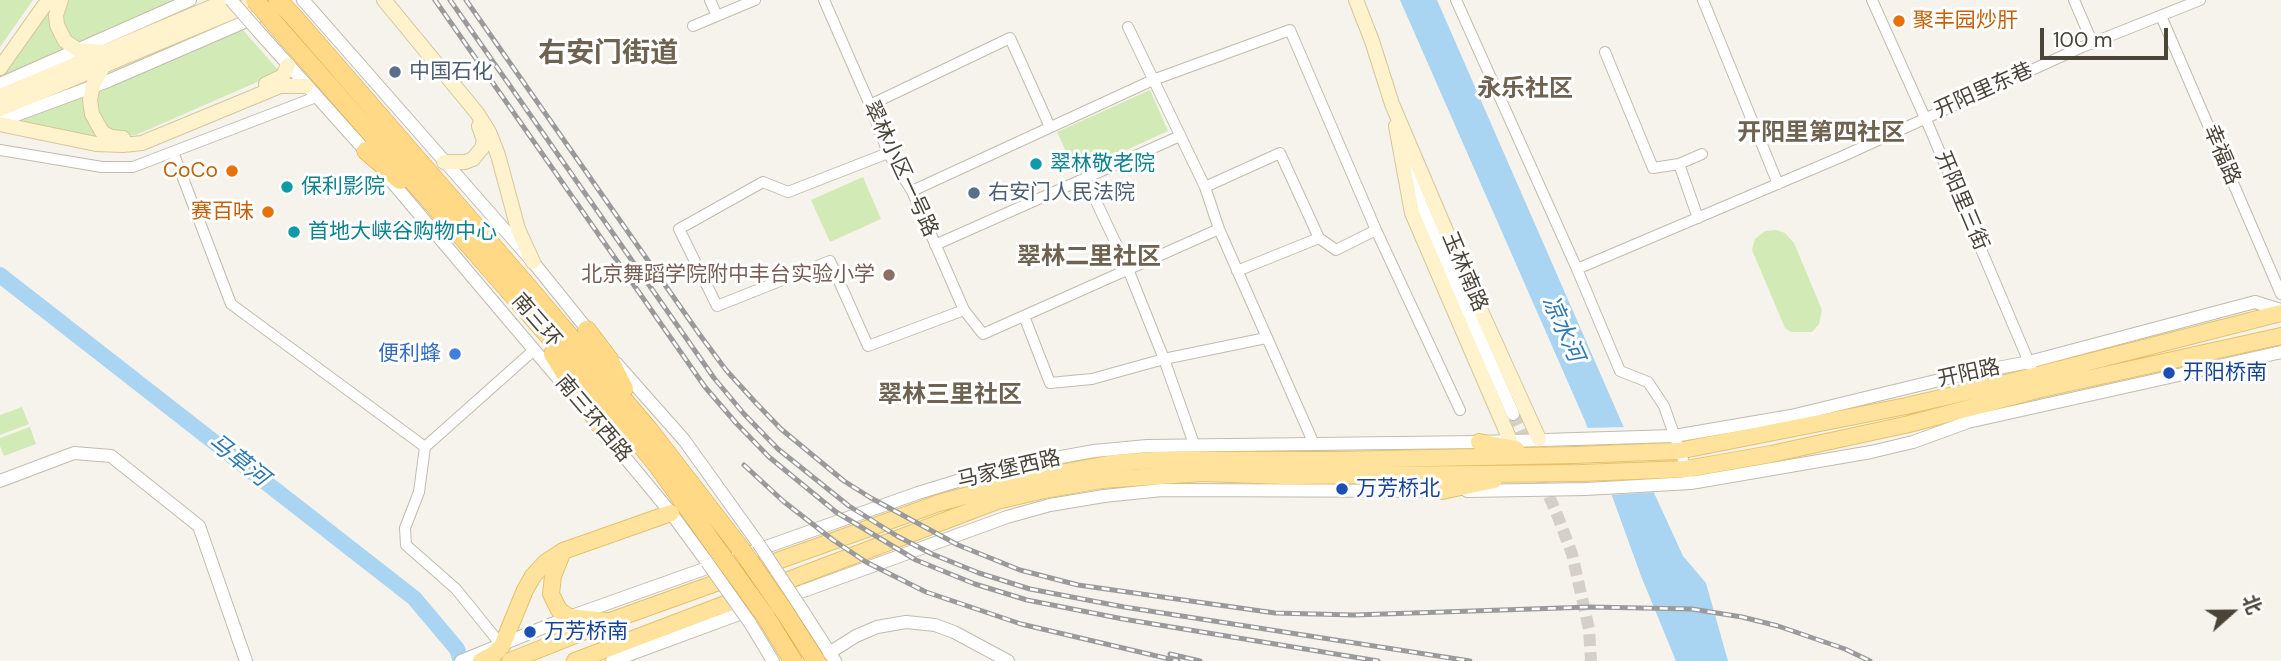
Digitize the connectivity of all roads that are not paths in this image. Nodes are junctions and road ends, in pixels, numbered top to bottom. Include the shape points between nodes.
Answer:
1 (51, 0) edge
2 (61, 0) edge
3 (190, 0) edge
4 (229, 0) edge
5 (255, 0) edge
6 (261, 0) edge
7 (278, 0) edge
8 (376, 0) edge
9 (384, 0) edge
10 (710, 0) edge
11 (755, 0) edge
12 (824, 0) edge
13 (1356, 0) edge
14 (1456, 0) edge
15 (1703, 0) edge
16 (1872, 0) edge
17 (2074, 0) edge
18 (2200, 0) edge
19 (307, 5) edge
20 (295, 9) edge
21 (717, 16) junction
22 (2161, 16) junction
23 (694, 26) dead end
24 (1128, 27) dead end
25 (2092, 44) junction
26 (78, 50) junction
27 (1605, 52) dead end
28 (103, 60) junction
29 (288, 65) junction
30 (0, 68) edge
31 (1153, 80) junction
32 (0, 84) edge
33 (93, 85) junction
34 (306, 86) junction
35 (0, 96) edge
36 (316, 97) junction
37 (1392, 104) junction
38 (870, 105) junction
39 (0, 109) edge
40 (1925, 118) junction
41 (0, 123) edge
42 (1050, 127) junction
43 (1180, 136) junction
44 (0, 150) edge
45 (366, 151) junction
46 (173, 152) junction
47 (888, 153) junction
48 (1702, 154) dead end
49 (444, 162) junction
50 (1679, 164) junction
51 (1085, 178) junction
52 (1778, 184) junction
53 (1205, 187) junction
54 (912, 191) junction
55 (1698, 218) junction
56 (449, 222) junction
57 (1219, 229) junction
58 (1376, 230) junction
59 (1319, 238) junction
60 (935, 245) junction
61 (533, 262) junction
62 (1128, 269) junction
63 (1577, 269) junction
64 (1237, 271) junction
65 (512, 294) junction
66 (2281, 294) edge
67 (964, 310) junction
68 (2281, 312) edge
69 (1024, 316) junction
70 (587, 330) junction
71 (2281, 336) edge
72 (1266, 338) junction
73 (534, 350) junction
74 (2281, 352) edge
75 (1164, 359) junction
76 (2035, 383) junction
77 (1460, 410) dead end
78 (1513, 414) tunnel mouth
79 (650, 431) junction
80 (1567, 438) joint
81 (1539, 439) junction
82 (1510, 440) junction
83 (1479, 442) junction
84 (613, 443) junction
85 (1676, 443) junction
86 (1194, 444) junction
87 (1314, 444) junction
88 (425, 447) junction
89 (1545, 455) junction
90 (1574, 455) joint
91 (1533, 472) junction
92 (1688, 476) junction
93 (0, 481) edge
94 (1583, 481) junction
95 (1442, 491) junction
96 (671, 513) junction
97 (749, 546) junction
98 (563, 551) junction
99 (715, 559) junction
100 (569, 617) junction
101 (758, 620) junction
102 (610, 621) junction
103 (489, 654) edge
104 (827, 658) edge
105 (246, 661) edge
106 (461, 661) edge
107 (510, 661) edge
108 (575, 661) edge
109 (612, 661) edge
110 (773, 661) edge
111 (793, 661) edge
112 (1008, 661) edge

1 - 30 main road
2 - 26 main road via 57,25 65,41
3 - 26 street
4 - 28 main road
4 - 29 street, 南三环西路, bridge
5 - 56 highway, 南三环, bridge
6 - 28 main road
7 - 20 highway, 南三环, bridge
8 - 49 main road via 480,128 484,140 474,159
9 - 61 main road via 489,132
10 - 21 street
11 - 21 street
12 - 38 street, 翠林小区一号路
13 - 37 main road, 玉林南路
14 - 63 street
15 - 52 street
16 - 40 street, 开阳里三街
17 - 25 street
18 - 22 street, 开阳里东巷
19 - 49 street
20 - 33 street
20 - 79 highway, 南三环
21 - 23 street
22 - 25 street, 开阳里东巷
22 - 66 street, 幸福路
24 - 31 street
25 - 40 street, 开阳里东巷
26 - 28 main road
26 - 32 street
27 - 50 street via 1653,168
28 - 33 main road
28 - 35 main road
28 - 39 main road
29 - 33 main road via 273,82 136,137 111,137 102,132 92,114
29 - 34 street, 南三环西路
31 - 42 street
31 - 43 street
31 - 58 street via 1290,30
33 - 41 street
34 - 36 street, 南三环西路
34 - 41 main road via 280,86 142,143 96,144
36 - 45 street, 南三环西路
36 - 46 street
37 - 78 street, 玉林南路 via 1420,202
37 - 81 main road, 玉林南路
37 - 82 main road, 玉林南路 via 1412,213
38 - 42 street via 1010,38
38 - 47 street, 翠林小区一号路
40 - 52 street, 开阳里东巷
40 - 76 street, 开阳里三街
42 - 54 street
43 - 51 street
43 - 53 street
44 - 46 street via 102,167 132,167
45 - 56 highway
45 - 73 street, 南三环西路
46 - 88 street via 231,304
47 - 54 street, 翠林小区一号路
47 - 67 street via 788,192 763,182 679,229 717,306 830,261 868,346
48 - 50 street
49 - 61 street
50 - 55 street
51 - 60 street
51 - 62 street
52 - 55 street, 开阳里东巷
53 - 57 street
53 - 59 street via 1280,153
54 - 60 street, 翠林小区一号路
55 - 63 street, 开阳里东巷
56 - 65 highway, 南三环
57 - 62 street
57 - 64 street
58 - 59 street via 1336,250
58 - 77 street
59 - 64 street
60 - 67 street, 翠林小区一号路
61 - 70 street
62 - 69 street
62 - 75 street
63 - 85 street via 1620,371 1648,382 1664,406
64 - 72 street
65 - 84 highway
65 - 99 highway, 南三环 via 657,465
67 - 69 street, 翠林小区一号路 via 983,334
68 - 76 main road, 开阳路
69 - 75 street via 1049,383 1092,379
70 - 79 highway
70 - 97 street via 684,440
71 - 76 main road, 开阳路
72 - 75 street
72 - 87 street
73 - 84 street, 南三环西路
73 - 88 street
74 - 76 street, 开阳路
75 - 86 street
76 - 85 main road, 开阳路
76 - 92 main road, 开阳路 via 1909,424
79 - 97 highway, 南三环
80 - 81 street, 马家堡西路
80 - 85 street, 开阳路 via 1653,435
81 - 82 street, 马家堡西路
82 - 83 street, 马家堡西路
83 - 87 street, 马家堡西路
83 - 89 main road
84 - 96 street, 南三环西路
85 - 90 main road, 开阳路 via 1658,452
85 - 92 street
86 - 87 street, 马家堡西路
86 - 100 street, 马家堡西路 via 1094,451 981,474
88 - 103 street via 419,492 405,528 406,545 456,589
89 - 90 main road, 马家堡西路
89 - 102 main road, 马家堡西路 via 1156,460 1093,467 939,503
91 - 94 main road, 马家堡西路
91 - 95 main road
91 - 108 main road, 马家堡西路 via 1203,473 1101,480 1044,490 997,501
92 - 94 main road, 开阳路
93 - 105 street via 74,453 111,456 199,526
94 - 95 street, 马家堡西路
95 - 109 street, 马家堡西路 via 1163,490 1050,505 963,532
96 - 98 main road
96 - 99 street, 南三环西路
97 - 104 highway, 南三环, bridge
98 - 100 main road via 551,594 559,610
98 - 103 main road via 533,576
99 - 101 highway, 南三环, bridge
100 - 102 main road
100 - 103 street, 马家堡西路
101 - 110 street
101 - 111 highway, 南三环
102 - 107 main road, 马家堡西路
103 - 106 street, 马家堡西路
104 - 112 street via 856,636 906,622 954,632

